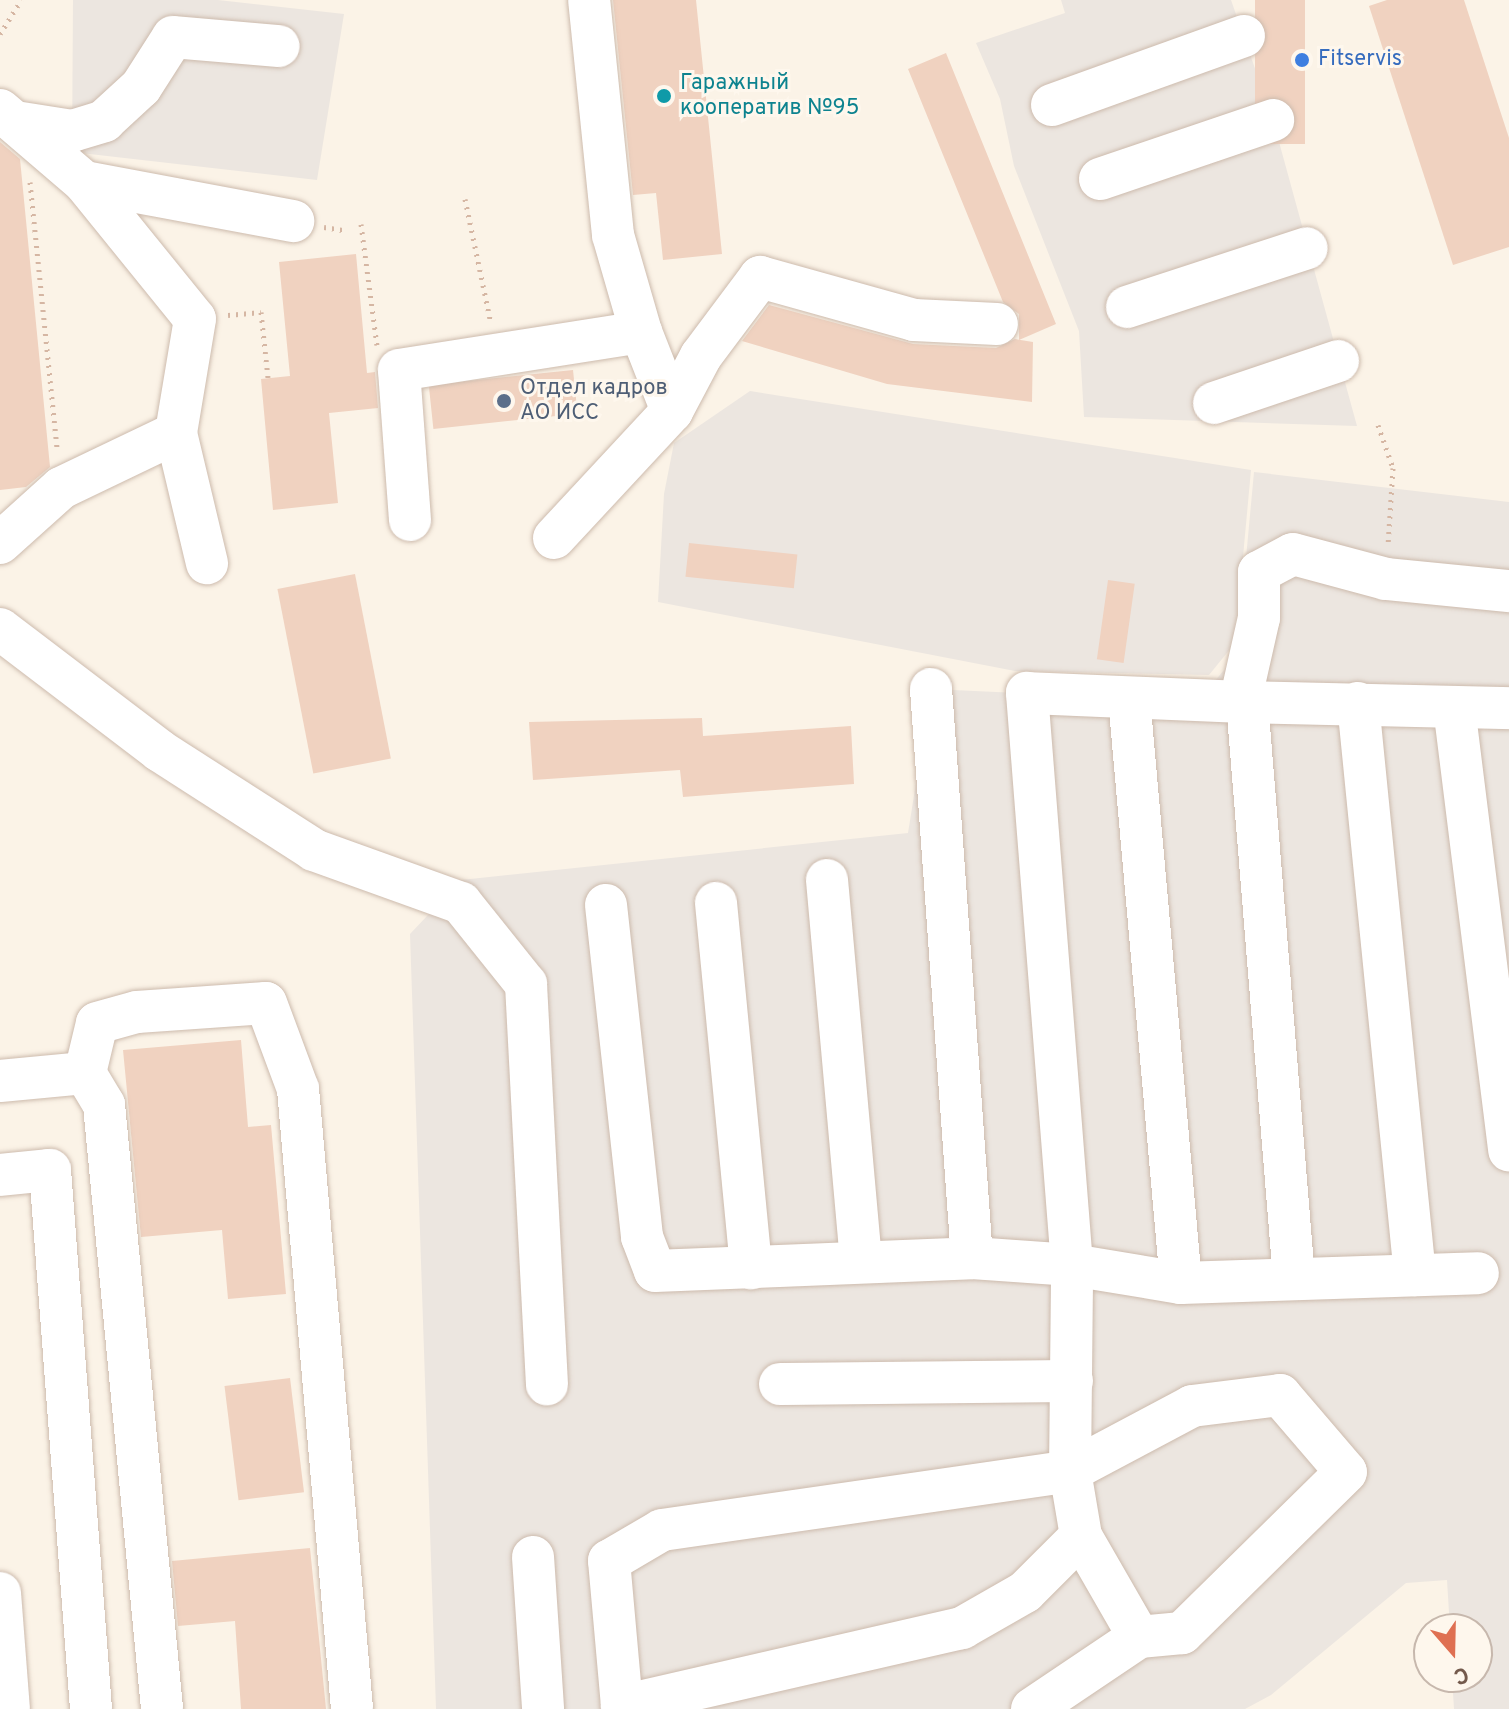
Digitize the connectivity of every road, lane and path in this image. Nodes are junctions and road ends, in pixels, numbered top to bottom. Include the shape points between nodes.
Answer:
1 (21, 0) edge
2 (589, 0) edge
3 (0, 34) edge
4 (1244, 36) dead end
5 (279, 46) dead end
6 (1052, 105) dead end
7 (7, 116) edge
8 (1273, 120) dead end
9 (29, 175) dead end
10 (1100, 179) dead end
11 (84, 182) junction
12 (465, 199) dead end
13 (293, 221) dead end
14 (361, 224) dead end
15 (1307, 248) dead end
16 (1127, 307) dead end
17 (261, 312) dead end
18 (997, 324) dead end
19 (641, 332) junction
20 (375, 342) dead end
21 (498, 356) junction
22 (1338, 361) dead end
23 (268, 378) dead end
24 (1214, 403) dead end
25 (672, 411) junction
26 (1378, 425) dead end
27 (176, 433) junction
28 (61, 488) junction
29 (410, 520) dead end
30 (554, 538) dead end
31 (0, 543) edge
32 (207, 563) dead end
33 (1386, 579) junction
34 (1509, 591) edge
35 (0, 629) edge
36 (931, 689) dead end
37 (1129, 698) junction
38 (1244, 702) junction
39 (1358, 703) junction
40 (1454, 707) junction
41 (1509, 708) edge
42 (827, 880) dead end
43 (716, 903) dead end
44 (606, 905) dead end
45 (85, 1073) junction
46 (0, 1081) edge
47 (1509, 1151) edge
48 (0, 1175) edge
49 (972, 1258) junction
50 (861, 1260) junction
51 (1072, 1265) junction
52 (751, 1268) junction
53 (1478, 1273) dead end
54 (1415, 1275) junction
55 (1294, 1279) junction
56 (1181, 1283) junction
57 (1072, 1381) junction
58 (547, 1384) dead end
59 (780, 1384) dead end
60 (1070, 1471) junction
61 (1081, 1536) junction
62 (533, 1557) dead end
63 (0, 1593) edge
64 (1139, 1637) junction
65 (9, 1709) edge
66 (91, 1709) edge
67 (162, 1709) edge
68 (352, 1709) edge
69 (543, 1709) edge
70 (1032, 1709) edge

1 - 3 path
2 - 19 lane via 613,235
4 - 6 lane
5 - 7 lane via 173,37 141,87 104,121 72,131
7 - 11 lane
8 - 10 lane
9 - 28 path
11 - 13 lane
11 - 27 lane via 195,319
12 - 21 path
14 - 20 path
15 - 16 lane
17 - 23 path
18 - 25 lane via 914,320 760,277 701,356
19 - 21 lane
19 - 25 lane
21 - 29 lane via 399,370
22 - 24 lane
25 - 30 lane
26 - 33 path via 1393,468
27 - 28 lane
27 - 32 lane
28 - 31 lane
33 - 34 lane
33 - 38 lane via 1293,554 1259,572 1259,618
35 - 58 lane via 160,751 314,850 461,903 526,984
36 - 49 lane
37 - 38 lane
37 - 51 lane via 1027,693
37 - 56 lane
38 - 39 lane
38 - 55 lane
39 - 40 lane
39 - 54 lane
40 - 41 lane
40 - 47 lane
42 - 50 lane
43 - 52 lane
44 - 52 lane via 642,1237 655,1271
45 - 46 lane
45 - 67 lane via 104,1105
45 - 68 lane via 97,1023 137,1012 266,1003 298,1089
48 - 66 lane via 50,1170
49 - 50 lane
49 - 51 lane
50 - 52 lane
51 - 56 lane
51 - 57 lane
53 - 54 lane
54 - 55 lane
55 - 56 lane
57 - 59 lane
57 - 60 lane
60 - 61 lane
60 - 61 lane via 662,1530 609,1561 622,1706 962,1628 1025,1592
60 - 64 lane via 1192,1406 1280,1395 1346,1472 1182,1633
61 - 64 lane
62 - 69 lane
63 - 65 lane
64 - 70 lane

